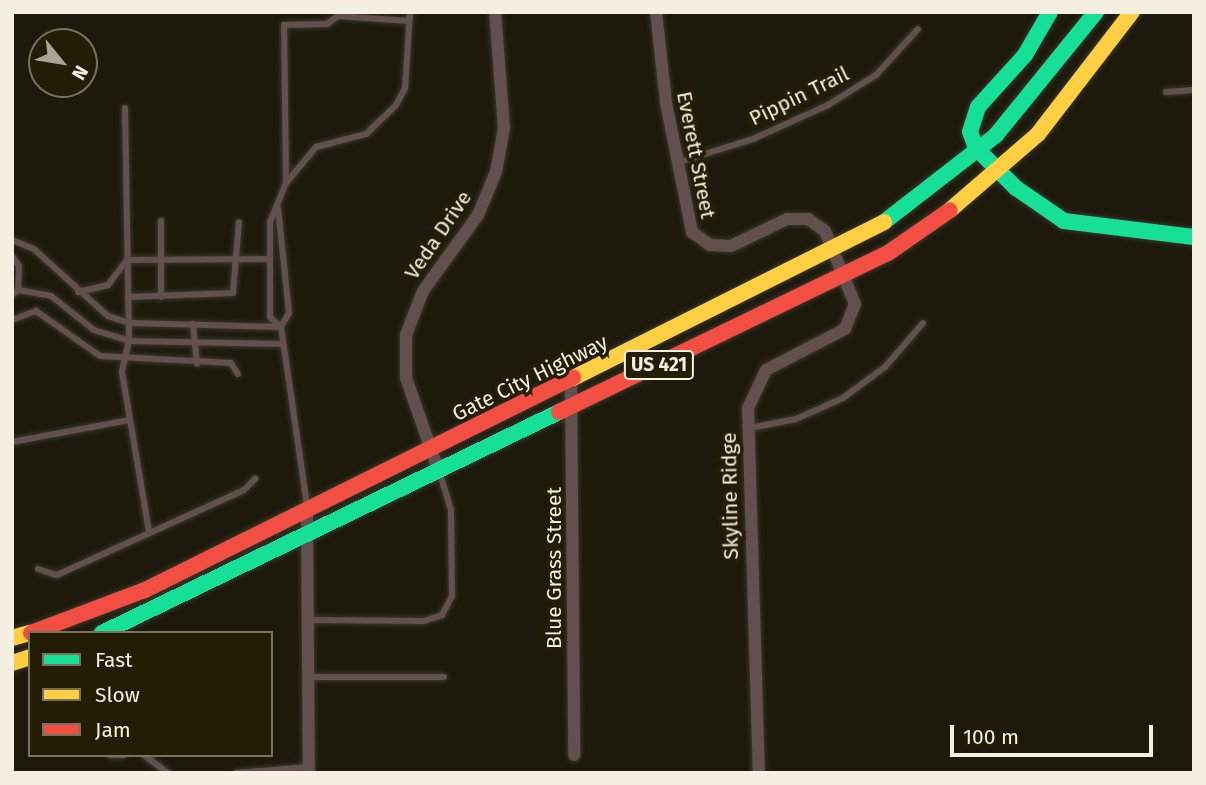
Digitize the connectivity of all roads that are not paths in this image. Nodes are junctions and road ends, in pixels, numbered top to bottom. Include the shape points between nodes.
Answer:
1 (410, 12) edge
2 (495, 12) edge
3 (656, 12) edge
4 (1050, 12) edge
5 (1096, 12) edge
6 (1132, 12) edge
7 (337, 14) edge
8 (356, 15) edge
9 (409, 20) junction
10 (918, 29) dead end
11 (1194, 90) edge
12 (1166, 92) dead end
13 (125, 108) dead end
14 (978, 152) junction
15 (676, 163) junction
16 (998, 172) junction
17 (286, 183) junction
18 (278, 208) junction
19 (161, 221) dead end
20 (239, 222) dead end
21 (1194, 237) edge
22 (12, 240) edge
23 (835, 249) junction
24 (12, 256) edge
25 (238, 259) junction
26 (270, 259) junction
27 (127, 260) junction
28 (161, 260) junction
29 (848, 276) junction
30 (78, 292) junction
31 (15, 293) edge
32 (128, 297) junction
33 (160, 297) junction
34 (12, 320) edge
35 (129, 323) junction
36 (923, 323) dead end
37 (193, 324) junction
38 (281, 327) junction
39 (129, 341) junction
40 (193, 342) junction
41 (283, 344) junction
42 (126, 361) junction
43 (197, 364) junction
44 (238, 374) dead end
45 (571, 382) junction
46 (572, 408) junction
47 (130, 420) junction
48 (748, 429) junction
49 (12, 442) edge
50 (430, 450) junction
51 (439, 472) junction
52 (255, 479) dead end
53 (307, 511) junction
54 (149, 532) junction
55 (307, 538) junction
56 (38, 569) dead end
57 (307, 620) junction
58 (36, 631) edge
59 (106, 631) edge
60 (308, 677) junction
61 (444, 677) dead end
62 (574, 755) dead end
63 (147, 757) edge
64 (309, 770) edge
65 (168, 773) edge
66 (236, 773) edge
67 (759, 773) edge

1 - 9 lane
2 - 50 street, Veda Drive via 504,128 496,172 472,223 422,291 406,335 406,378
3 - 15 street, Everett Street
4 - 14 main road via 1025,55 978,107 970,132
5 - 14 main road, Gate City Highway / US 421 via 1029,100
6 - 16 main road, US 421 via 1070,99
7 - 8 lane
7 - 17 lane via 327,24 284,25
8 - 9 lane
9 - 17 lane via 405,88 396,105 366,134 316,147
10 - 15 lane, Pippin Trail via 876,75 828,106 753,139
11 - 12 lane
13 - 27 lane
14 - 16 main road
14 - 23 main road, Gate City Highway / US 421 via 905,209
15 - 23 street, Everett Street via 686,220 700,240 731,246 797,218 819,225
16 - 21 main road via 1064,221
16 - 29 main road, US 421 via 929,227
17 - 18 lane
18 - 26 lane via 270,222
18 - 38 lane via 289,313
19 - 28 lane
20 - 25 lane
22 - 30 lane via 34,249
23 - 29 street, Everett Street
23 - 45 main road, Gate City Highway / US 421
24 - 31 lane via 22,282
25 - 26 lane
25 - 28 lane
25 - 33 lane via 233,293
26 - 38 lane via 270,317
27 - 28 lane
27 - 30 lane via 108,285
27 - 32 lane
28 - 33 lane
29 - 46 main road, US 421
29 - 48 street, Skyline Ridge via 855,304 850,323 766,370 751,394
30 - 35 lane via 108,316
31 - 39 lane via 51,296 94,330
32 - 33 lane
32 - 35 lane
34 - 42 lane via 36,311 80,345
35 - 37 lane
35 - 39 lane
36 - 48 lane via 885,367 844,398 796,419
37 - 38 lane
37 - 40 lane
38 - 41 lane
39 - 40 lane
39 - 42 lane
40 - 41 lane
40 - 43 lane
41 - 53 lane
42 - 43 lane
42 - 47 lane
43 - 44 lane via 231,363
45 - 46 street, Blue Grass Street
45 - 50 main road, Gate City Highway / US 421
46 - 51 main road, US 421
46 - 62 street, Blue Grass Street
47 - 49 lane
47 - 54 lane
48 - 67 street, Skyline Ridge
50 - 51 street, Veda Drive
50 - 53 main road, Gate City Highway / US 421
51 - 55 main road, US 421
51 - 57 lane via 451,510 452,596 442,615 424,621
52 - 54 lane via 244,490
53 - 55 street
53 - 58 main road, Gate City Highway / US 421 via 145,590
54 - 56 lane via 57,575
55 - 57 street
55 - 59 main road, US 421
57 - 60 street
60 - 61 lane
60 - 64 street
63 - 65 lane
64 - 66 lane

